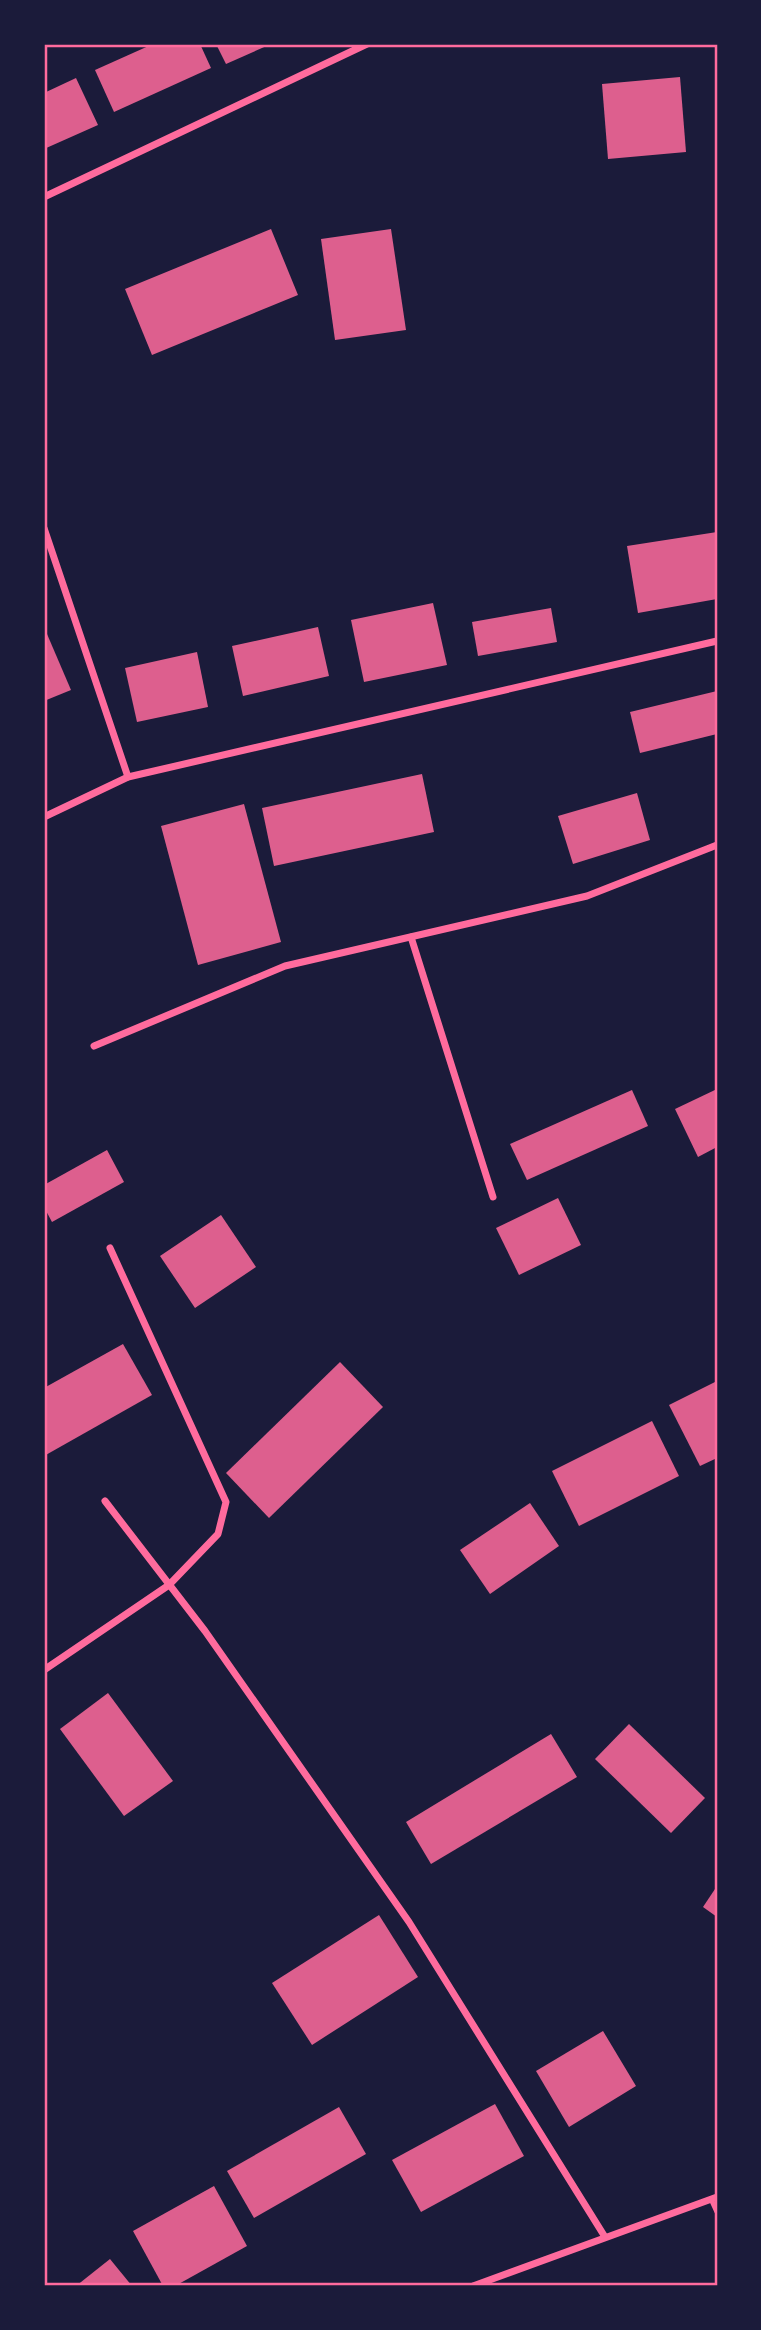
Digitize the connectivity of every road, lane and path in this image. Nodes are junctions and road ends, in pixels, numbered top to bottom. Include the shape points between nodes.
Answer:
1 (367, 44) edge
2 (44, 197) edge
3 (44, 528) edge
4 (717, 641) edge
5 (128, 777) junction
6 (44, 817) edge
7 (717, 845) edge
8 (411, 937) junction
9 (94, 1046) dead end
10 (493, 1197) dead end
11 (110, 1248) dead end
12 (105, 1501) dead end
13 (170, 1585) junction
14 (44, 1670) edge
15 (714, 2198) edge
16 (717, 2212) edge
17 (605, 2237) junction
18 (474, 2286) edge

1 - 2 street
3 - 5 street
4 - 5 street
5 - 6 street
7 - 8 street via 587,896
8 - 9 street via 285,966
8 - 10 street
11 - 13 street via 226,1503 218,1534
12 - 13 street
13 - 14 street
13 - 17 street via 409,1922
15 - 16 lane
15 - 17 street
17 - 18 street

